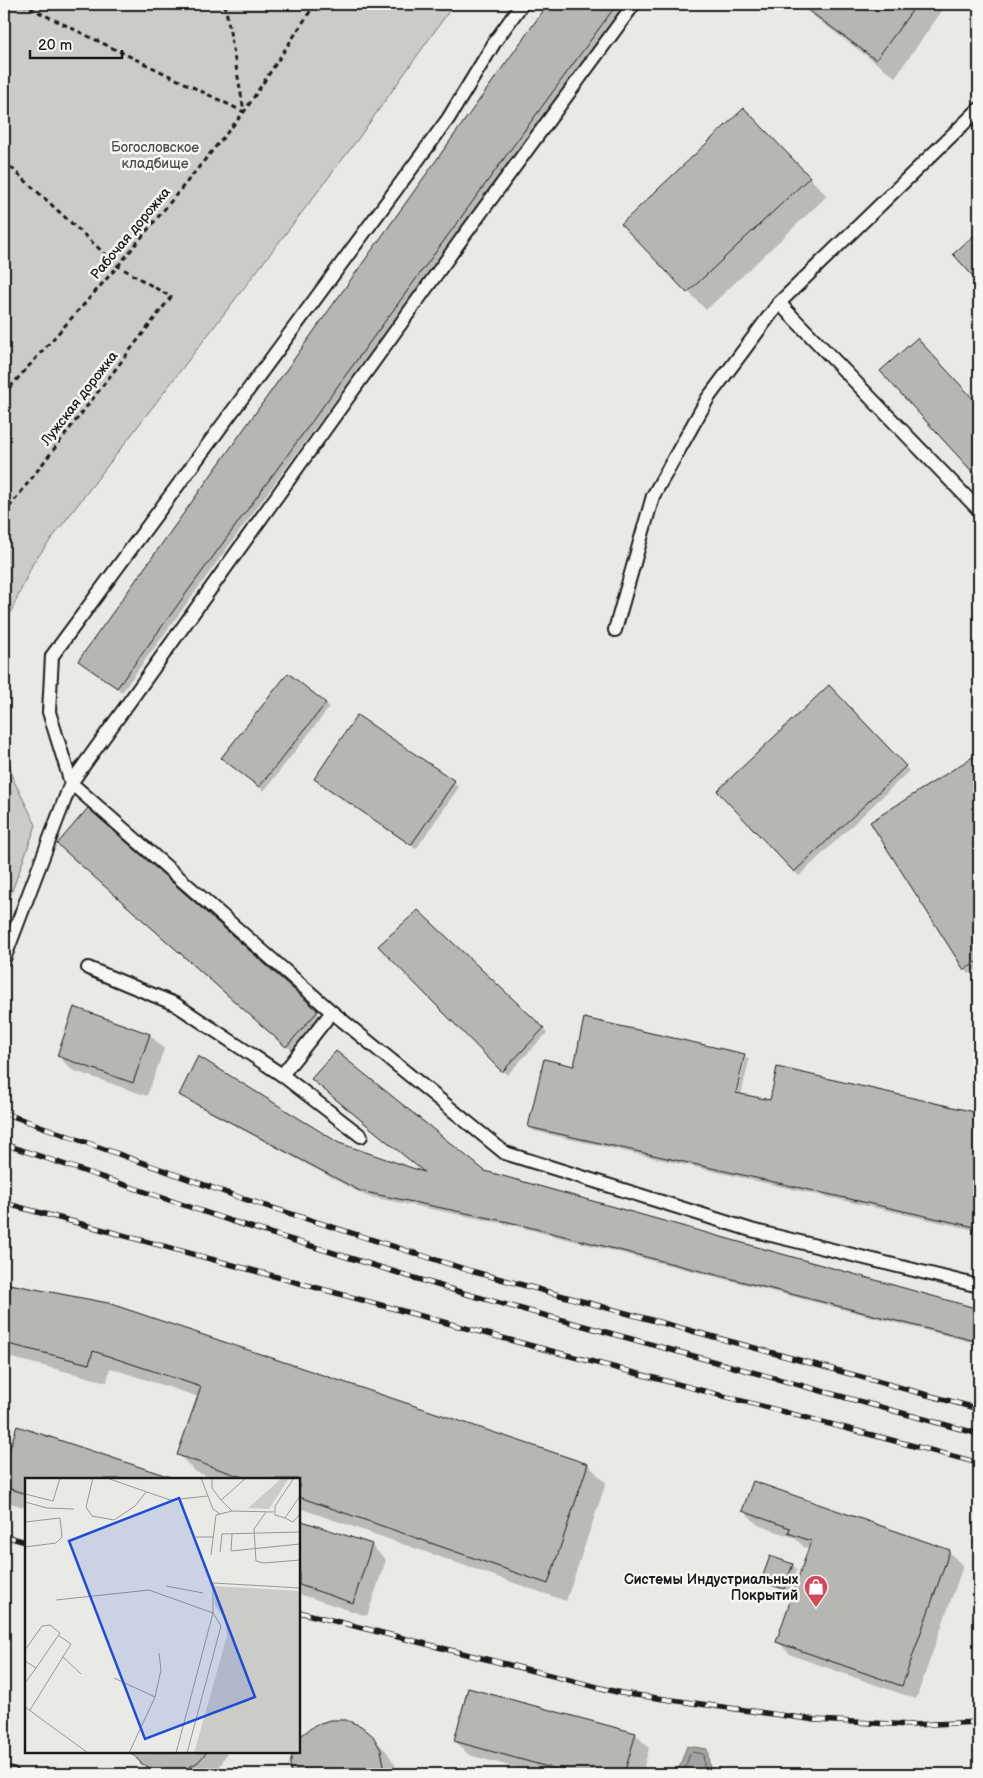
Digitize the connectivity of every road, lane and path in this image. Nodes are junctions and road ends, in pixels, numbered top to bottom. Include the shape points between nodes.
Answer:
1 (22, 4) edge
2 (225, 4) edge
3 (315, 4) edge
4 (522, 4) edge
5 (634, 4) edge
6 (979, 109) edge
7 (244, 112) junction
8 (4, 160) edge
9 (118, 266) junction
10 (779, 303) junction
11 (4, 394) edge
12 (979, 510) edge
13 (4, 514) edge
14 (615, 630) dead end
15 (71, 783) junction
16 (4, 959) edge
17 (88, 968) dead end
18 (332, 1012) junction
19 (282, 1075) junction
20 (361, 1136) dead end
21 (979, 1286) edge
22 (4, 1772) edge
23 (12, 1774) edge

1 - 7 path
2 - 7 path
3 - 7 path, Рабочая дорожка
4 - 15 lane via 448,119 52,656 49,712
5 - 15 lane
6 - 10 lane
7 - 9 path, Рабочая дорожка
8 - 9 path
9 - 11 path, Рабочая дорожка
9 - 13 path, Лужская дорожка via 171,297
10 - 12 lane
10 - 14 lane via 708,398 653,496
15 - 16 lane
15 - 18 lane
17 - 19 lane via 175,1004
18 - 19 lane
18 - 21 lane via 505,1153 750,1230
19 - 20 lane
22 - 23 lane

